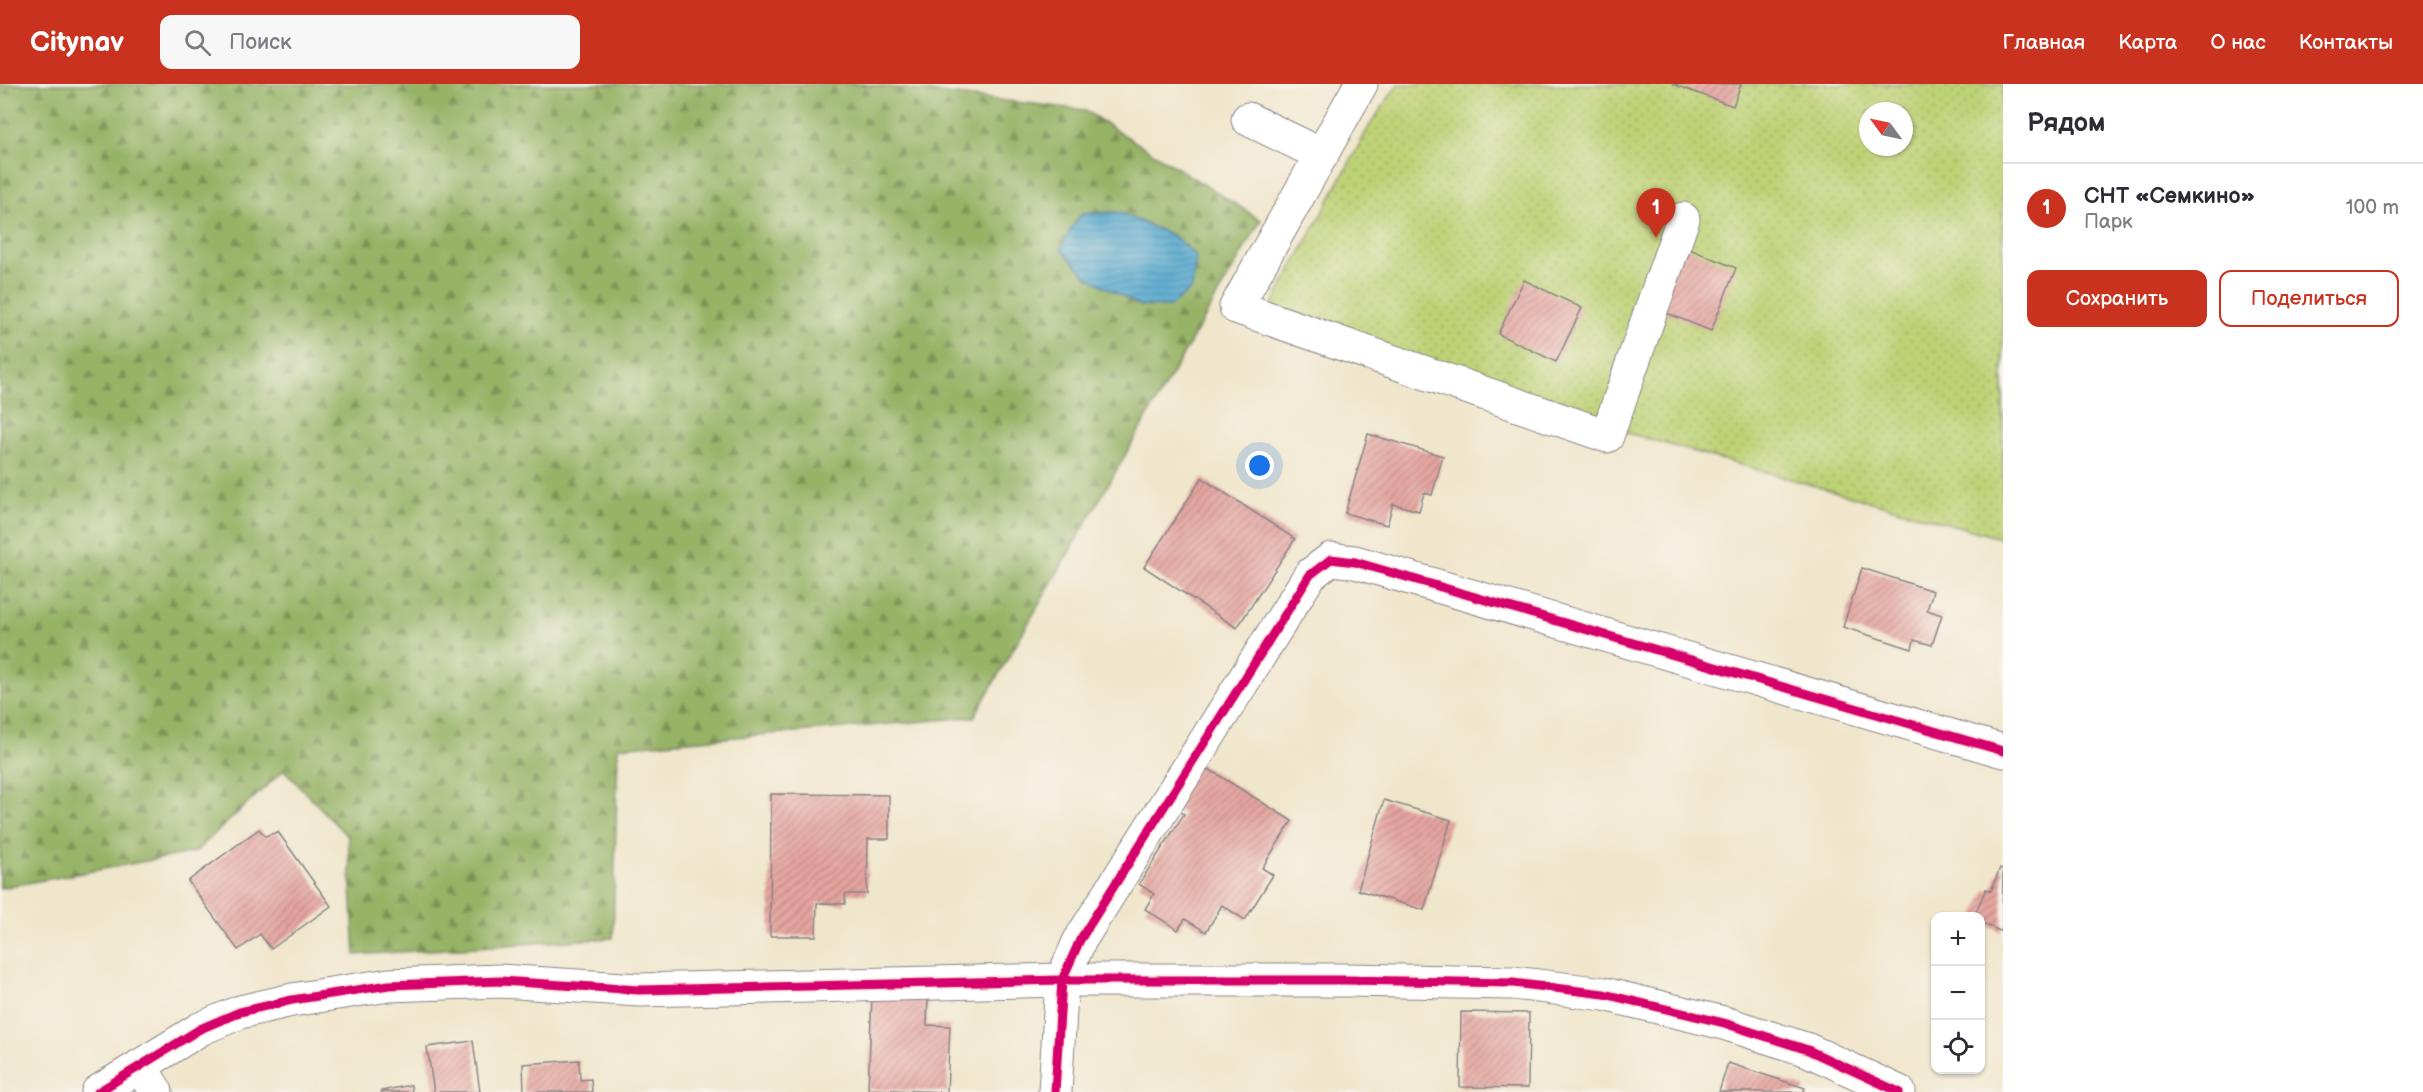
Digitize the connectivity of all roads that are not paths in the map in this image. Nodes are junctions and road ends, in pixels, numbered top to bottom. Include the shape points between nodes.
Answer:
1 (1361, 84) edge
2 (1248, 119) dead end
3 (1322, 155) junction
4 (1683, 219) dead end
5 (2003, 751) edge
6 (1062, 980) junction
7 (148, 1079) edge
8 (98, 1092) edge
9 (1055, 1092) edge
10 (1899, 1092) edge

1 - 3 street
2 - 3 street
3 - 4 street via 1236,307 1607,436
5 - 6 street via 1355,562 1331,559 1310,575 1080,940
6 - 7 street via 639,990 500,981 389,985 240,1012 200,1029
6 - 9 street
6 - 10 street via 1513,983 1604,994 1724,1023 1808,1050
7 - 8 street

